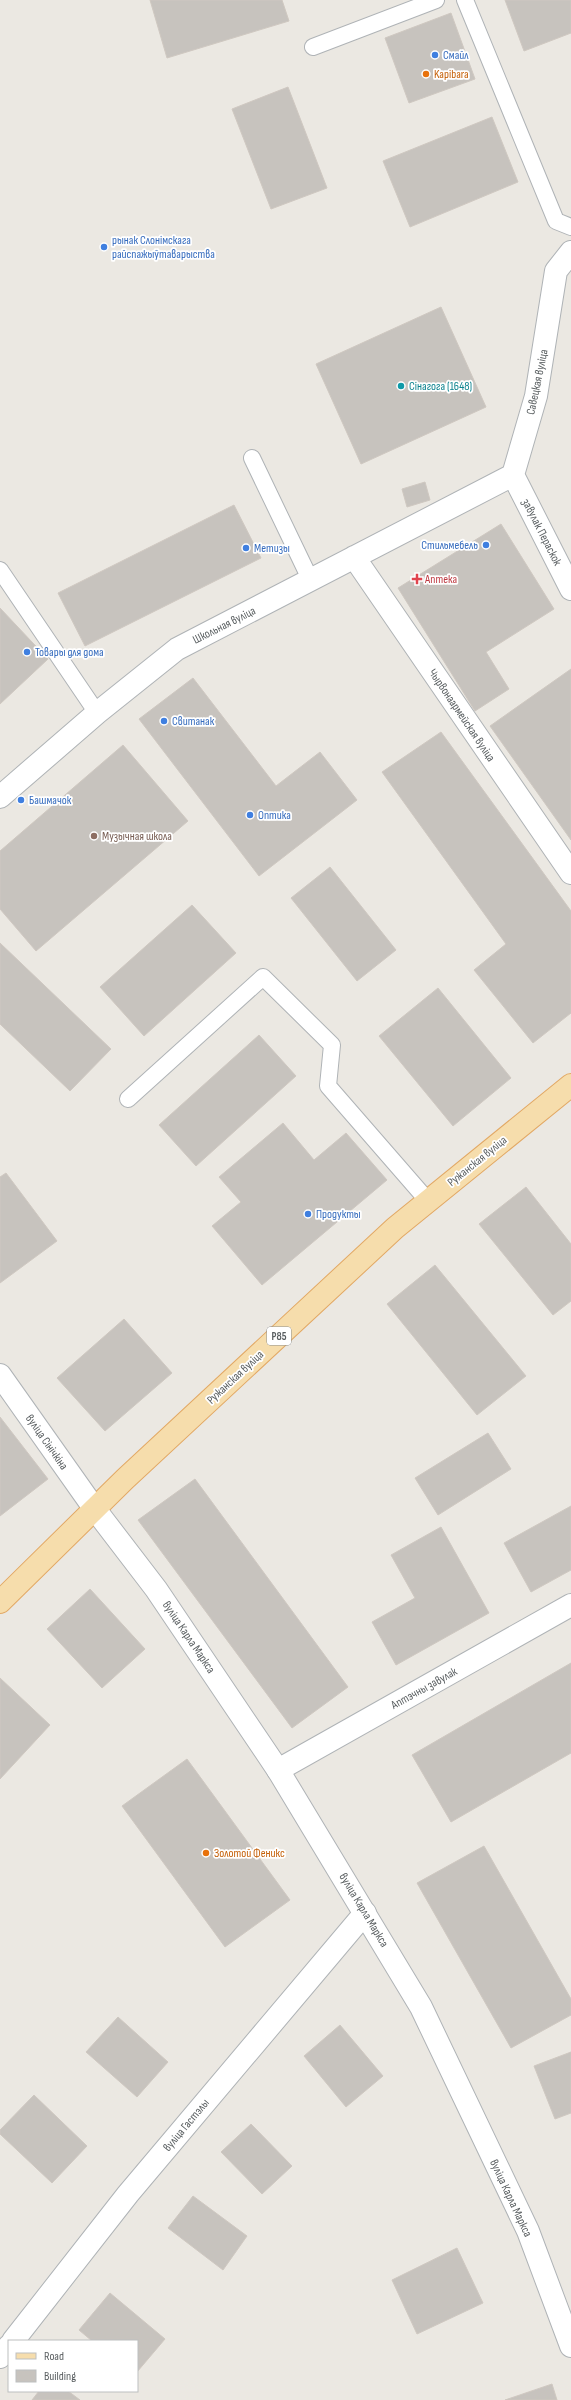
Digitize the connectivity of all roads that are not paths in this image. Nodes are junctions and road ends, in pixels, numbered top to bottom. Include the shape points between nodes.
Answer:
1 (436, 0) edge
2 (465, 0) edge
3 (313, 47) dead end
4 (571, 227) edge
5 (571, 252) edge
6 (252, 458) dead end
7 (512, 475) junction
8 (354, 556) junction
9 (0, 570) edge
10 (310, 581) junction
11 (571, 589) edge
12 (97, 712) junction
13 (0, 797) edge
14 (571, 873) edge
15 (571, 1085) edge
16 (128, 1099) dead end
17 (428, 1201) junction
18 (0, 1375) edge
19 (94, 1508) junction
20 (0, 1602) edge
21 (571, 1606) edge
22 (278, 1770) junction
23 (365, 1913) junction
24 (14, 2340) edge
25 (571, 2346) edge
26 (8, 2347) edge
27 (0, 2357) edge

1 - 3 lane
2 - 4 lane via 556,221
5 - 7 street, Савецкая вуліца via 556,271 536,396
6 - 10 lane
7 - 8 street, Школьная вуліца
7 - 11 street, завулак Пераскок
8 - 10 street, Школьная вуліца
8 - 14 street, Чырвонаармейская вуліца
9 - 12 lane
10 - 12 street, Школьная вуліца via 177,649
12 - 13 street, Школьная вуліца
15 - 17 main road, Ружанская вуліца / Р85
16 - 17 lane via 263,977 332,1046 328,1086
17 - 19 main road, Ружанская вуліца / Р85 via 395,1228
18 - 19 street, вуліца Сінічкіна
19 - 20 main road, Ружанская вуліца / Р85
19 - 22 street, вуліца Карла Маркса via 156,1589
21 - 22 street, Аптэчны завулак
22 - 23 street, вуліца Карла Маркса
23 - 24 street, вуліца Гастэлы via 128,2194
23 - 25 street, вуліца Карла Маркса via 421,2007 528,2231
26 - 27 street

